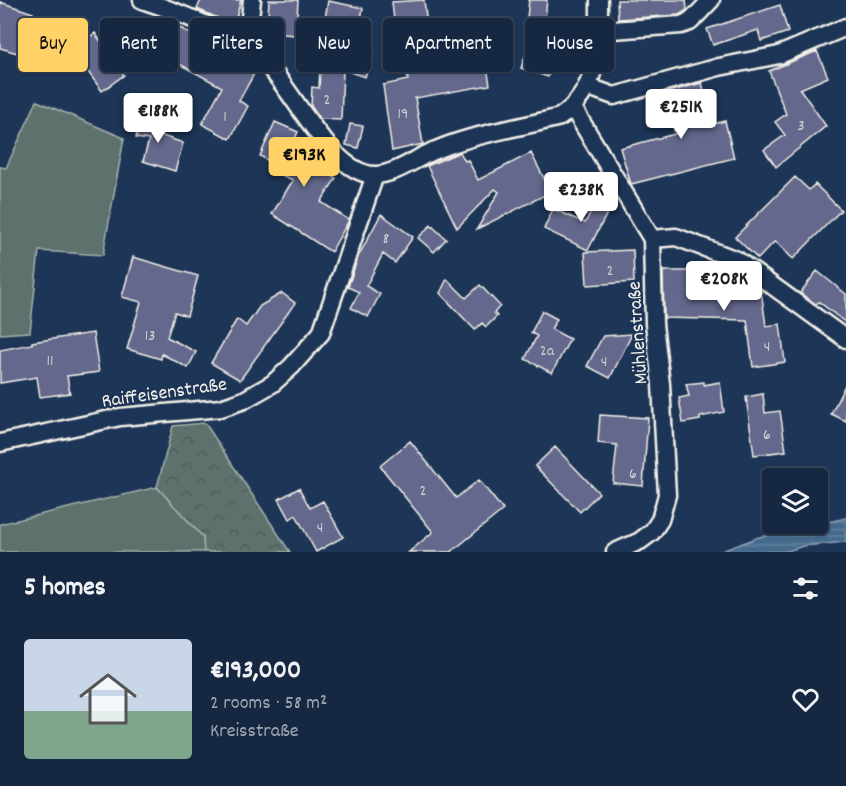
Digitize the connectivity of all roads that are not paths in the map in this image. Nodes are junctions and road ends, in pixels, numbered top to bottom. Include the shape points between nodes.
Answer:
1 (142, 0) edge
2 (252, 0) edge
3 (599, 0) edge
4 (711, 0) edge
5 (250, 18) edge
6 (599, 18) edge
7 (190, 19) edge
8 (846, 27) edge
9 (614, 30) edge
10 (273, 72) edge
11 (591, 72) edge
12 (588, 87) junction
13 (573, 108) junction
14 (375, 175) junction
15 (652, 239) junction
16 (846, 339) edge
17 (0, 443) edge
18 (615, 552) edge

1 - 7 street
2 - 5 street
3 - 6 street
4 - 9 street via 690,22 681,25
8 - 12 street via 779,55 614,96
10 - 14 street via 336,155
11 - 12 street
12 - 13 street
13 - 14 street via 560,117 447,144 397,169
13 - 15 street, Mühlenstraße
14 - 17 street, Raiffeisenstraße via 321,333 272,384 221,408 120,417
15 - 16 street via 676,237 737,260
15 - 18 street, Mühlenstraße via 666,495 660,520 652,532

